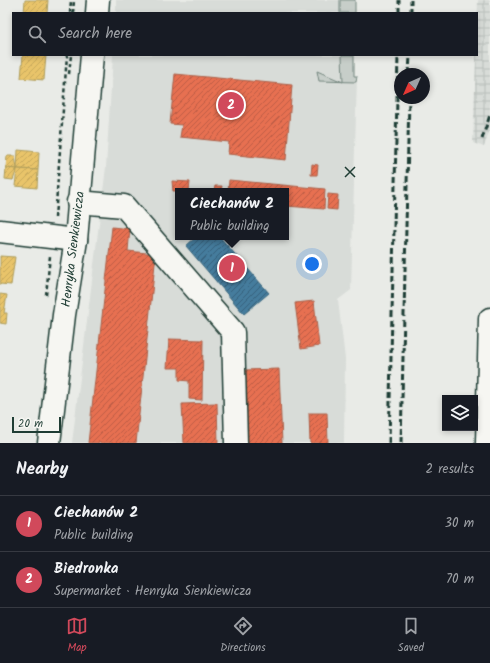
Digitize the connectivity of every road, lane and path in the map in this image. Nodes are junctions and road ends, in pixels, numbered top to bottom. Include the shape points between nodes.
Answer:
1 (73, 0) edge
2 (98, 0) edge
3 (72, 12) edge
4 (97, 12) edge
5 (92, 56) edge
6 (78, 202) junction
7 (0, 231) edge
8 (76, 240) junction
9 (490, 319) edge
10 (49, 443) edge
11 (236, 443) edge
12 (487, 443) edge

1 - 3 path
2 - 4 street
5 - 6 street, Henryka Sienkiewicza via 86,143
6 - 8 street, Henryka Sienkiewicza
6 - 11 street via 124,206 233,332
7 - 8 street
8 - 10 street, Henryka Sienkiewicza via 64,315
9 - 12 street

